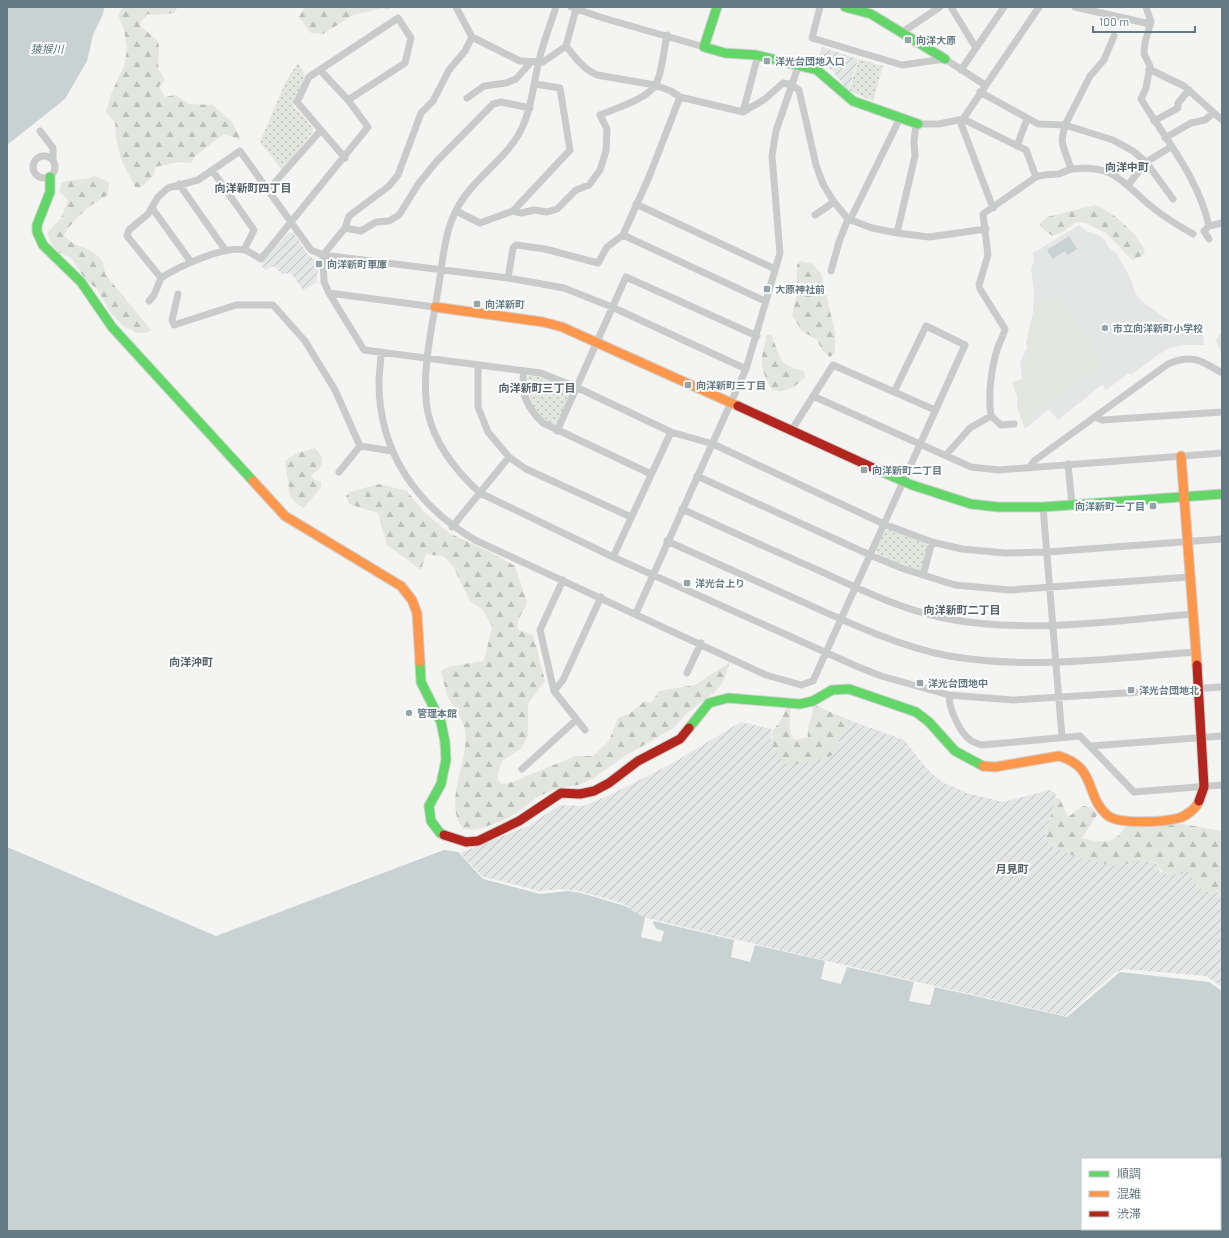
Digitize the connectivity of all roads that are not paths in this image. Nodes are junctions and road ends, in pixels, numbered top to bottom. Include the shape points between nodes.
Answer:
1 (456, 7) edge
2 (556, 7) edge
3 (717, 7) edge
4 (820, 7) edge
5 (845, 7) edge
6 (940, 7) edge
7 (951, 7) edge
8 (1004, 7) edge
9 (1039, 7) edge
10 (1075, 7) edge
11 (1146, 7) edge
12 (573, 8) edge
13 (856, 8) edge
14 (1150, 24) junction
15 (901, 33) junction
16 (667, 36) junction
17 (1114, 36) dead end
18 (472, 37) junction
19 (566, 46) junction
20 (704, 47) junction
21 (976, 48) junction
22 (758, 55) junction
23 (945, 59) junction
24 (535, 63) junction
25 (799, 64) junction
26 (1149, 68) junction
27 (321, 70) junction
28 (961, 70) junction
29 (535, 84) junction
30 (985, 84) junction
31 (655, 85) junction
32 (792, 85) junction
33 (1189, 90) junction
34 (980, 92) junction
35 (680, 97) junction
36 (468, 98) dead end
37 (348, 100) junction
38 (530, 108) junction
39 (743, 112) junction
40 (1213, 113) junction
41 (900, 118) junction
42 (1027, 119) junction
43 (961, 120) junction
44 (1222, 120) edge
45 (1154, 121) junction
46 (917, 124) junction
47 (1065, 125) junction
48 (321, 130) junction
49 (40, 132) dead end
50 (1165, 138) junction
51 (1017, 146) junction
52 (1171, 147) junction
53 (345, 158) junction
54 (52, 159) junction
55 (1146, 162) junction
56 (1072, 169) junction
57 (212, 170) junction
58 (50, 177) junction
59 (1036, 177) junction
60 (179, 184) junction
61 (1128, 185) junction
62 (269, 190) junction
63 (1173, 199) dead end
64 (834, 202) junction
65 (636, 204) junction
66 (152, 208) junction
67 (993, 208) junction
68 (456, 211) junction
69 (513, 211) junction
70 (815, 215) dead end
71 (849, 219) junction
72 (291, 223) junction
73 (1222, 223) edge
74 (1209, 226) junction
75 (345, 228) junction
76 (986, 229) junction
77 (897, 234) junction
78 (1193, 234) dead end
79 (623, 235) junction
80 (1210, 239) dead end
81 (244, 250) junction
82 (226, 251) junction
83 (323, 255) junction
84 (191, 262) junction
85 (775, 269) junction
86 (442, 270) junction
87 (831, 271) dead end
88 (161, 278) junction
89 (508, 278) junction
90 (328, 293) junction
91 (178, 294) dead end
92 (149, 301) dead end
93 (765, 301) junction
94 (435, 307) junction
95 (612, 307) junction
96 (757, 336) junction
97 (596, 342) junction
98 (381, 352) junction
99 (428, 358) junction
100 (478, 365) junction
101 (746, 369) junction
102 (524, 371) junction
103 (1222, 373) edge
104 (576, 387) junction
105 (894, 392) junction
106 (813, 396) junction
107 (731, 403) junction
108 (935, 410) junction
109 (1222, 412) edge
110 (991, 416) junction
111 (1095, 417) junction
112 (1014, 424) dead end
113 (557, 431) junction
114 (791, 431) junction
115 (671, 432) junction
116 (920, 443) junction
117 (713, 444) junction
118 (360, 446) junction
119 (392, 451) junction
120 (1222, 453) edge
121 (946, 455) junction
122 (1181, 456) junction
123 (509, 457) junction
124 (1068, 464) junction
125 (1030, 467) junction
126 (339, 472) dead end
127 (651, 474) junction
128 (697, 476) junction
129 (903, 481) junction
130 (480, 493) junction
131 (1222, 494) edge
132 (1184, 497) junction
133 (1072, 505) junction
134 (1043, 507) junction
135 (682, 509) junction
136 (631, 517) junction
137 (884, 524) junction
138 (452, 527) junction
139 (1222, 539) edge
140 (667, 541) junction
141 (1186, 541) junction
142 (932, 542) junction
143 (1047, 552) junction
144 (870, 555) junction
145 (613, 557) junction
146 (652, 574) junction
147 (922, 575) junction
148 (1190, 577) junction
149 (562, 580) junction
150 (855, 587) junction
151 (1048, 588) junction
152 (601, 597) junction
153 (636, 613) junction
154 (1192, 614) junction
155 (841, 620) junction
156 (1052, 626) junction
157 (701, 643) junction
158 (825, 652) junction
159 (1196, 652) junction
160 (1056, 663) junction
161 (687, 673) dead end
162 (1222, 687) edge
163 (1198, 689) junction
164 (554, 691) junction
165 (949, 695) junction
166 (1058, 698) junction
167 (576, 720) junction
168 (585, 730) dead end
169 (1222, 736) edge
170 (1062, 737) junction
171 (1202, 738) junction
172 (1091, 746) junction
173 (522, 769) dead end
174 (1222, 786) edge
175 (1204, 787) junction

1 - 18 street
2 - 24 street
3 - 20 street
4 - 23 street via 812,38 902,65
5 - 13 street
6 - 15 street
7 - 21 street
8 - 21 street
9 - 30 street
10 - 14 street
11 - 14 street
12 - 16 street
12 - 19 street
13 - 15 street via 871,14
14 - 26 street via 1144,54
15 - 23 street
16 - 20 street
16 - 31 street
17 - 47 street via 1104,60 1090,76
18 - 24 street via 504,55
18 - 75 street via 465,51 449,70 433,102 420,113 398,175 389,186 348,216
19 - 24 street via 543,62
19 - 31 street via 579,62 597,75
20 - 22 street via 725,53
21 - 28 street
22 - 25 street
22 - 39 street
23 - 28 street
24 - 29 street
24 - 36 street via 516,80 484,86
25 - 32 street
25 - 41 street via 826,76 853,101
26 - 33 street
26 - 45 street via 1146,88 1141,99
27 - 37 street
27 - 37 street via 398,18 411,38 405,63
27 - 48 street via 309,77 297,102
28 - 30 street
29 - 38 street
29 - 69 street via 560,88 570,150
30 - 34 street
31 - 35 street
31 - 69 street via 637,99 600,115 607,129 606,151 600,170 589,186 576,190 557,209 547,212
32 - 39 street via 783,83 765,99
32 - 64 street via 799,90 816,165 823,184
32 - 85 street via 776,131 772,156 780,253
33 - 40 street
33 - 45 street via 1178,103 1178,108
34 - 42 street
34 - 43 street
35 - 39 street
35 - 65 street
37 - 53 street via 368,127
38 - 68 street via 512,145 470,188
38 - 75 street via 501,102 493,104 437,161 419,183 399,215 389,221 376,222 361,231
40 - 44 street
40 - 50 street via 1205,120 1191,123
41 - 46 street
41 - 71 street
42 - 47 street via 1038,124
42 - 51 street
43 - 46 street
43 - 51 street
43 - 67 street
45 - 50 street
46 - 77 street via 915,156
47 - 55 street via 1113,140
47 - 56 street via 1063,146
48 - 53 street
48 - 62 street
49 - 54 street via 53,148
50 - 52 street
51 - 59 street via 1026,150
52 - 55 street
52 - 74 street via 1196,186
53 - 72 street
54 - 58 street via 56,167
54 - 58 street via 46,156 38,157 34,163 34,171 38,177
55 - 61 street
55 - 63 street
56 - 59 street
56 - 61 street via 1104,170 1115,174
57 - 60 street via 198,180
57 - 62 street via 240,151
57 - 81 street via 254,230
58 - 175 street via 51,191 38,218 37,232 49,252 64,264 95,298 112,327 285,516 388,577 401,586 412,600 419,624 421,682 441,722 445,742 446,760 442,784 429,806 431,821 440,833 466,842 478,841 519,821 561,793 580,794 594,791 609,783 638,760 680,739 705,707 719,699 801,704 815,700 828,690 838,687 916,712 929,722 955,751 984,766 995,767 1059,756 1068,757 1082,767 1101,809 1108,817 1120,821 1179,818 1198,804
59 - 67 street
60 - 66 street via 168,188 158,197
60 - 82 street
61 - 78 street via 1166,218
62 - 72 street
64 - 70 street
64 - 71 street
65 - 79 street
65 - 85 street
66 - 84 street
66 - 88 street via 129,230 127,236
67 - 76 street via 983,214
68 - 69 street via 480,223
68 - 86 street via 447,236
71 - 77 street
71 - 87 street
72 - 81 street via 261,259
72 - 83 street via 310,250
73 - 74 street
74 - 80 street via 1204,231
75 - 83 street
76 - 77 street via 941,237
76 - 110 street via 988,255 979,285 1005,329 997,351 989,390
79 - 89 street via 607,247 598,263 545,249 516,245 513,248
79 - 93 street
81 - 82 street
82 - 84 street
83 - 86 street
83 - 90 street via 324,282
84 - 88 street
85 - 93 street
86 - 89 street
86 - 94 street
88 - 92 street
89 - 95 street via 564,288
90 - 94 street
90 - 98 street via 364,350
91 - 118 street via 172,320 174,325 236,305 273,305 306,340 335,390
93 - 96 street
94 - 97 street via 543,322 562,327
94 - 99 street
95 - 96 street via 626,277
95 - 97 street
95 - 101 street
96 - 101 street
97 - 104 street
97 - 107 street
98 - 99 street
98 - 119 street via 379,383 382,412
99 - 100 street
99 - 130 street via 428,412 436,436 449,460
100 - 102 street
100 - 123 street via 478,407 488,432
101 - 107 street
102 - 104 street via 540,373
102 - 113 street via 522,390 525,400 536,417
103 - 111 street via 1191,358 1178,360 1168,364
104 - 113 street
104 - 115 street
105 - 106 street via 833,365
105 - 108 street
105 - 108 street via 926,326 965,345
106 - 114 street
106 - 116 street
107 - 114 street
107 - 117 street
108 - 116 street
109 - 111 street via 1102,420
110 - 112 street via 1001,425
110 - 121 street via 970,428
111 - 125 street via 1039,457
113 - 127 street
114 - 129 street
115 - 117 street
115 - 127 street
116 - 121 street
116 - 129 street
117 - 128 street
117 - 137 street
118 - 119 street
118 - 126 street
119 - 138 street via 409,482 429,507
120 - 122 street
121 - 125 street via 984,469
122 - 124 street
122 - 132 street
123 - 130 street
123 - 136 street via 526,469
124 - 125 street
124 - 133 street
127 - 136 street
128 - 135 street
128 - 144 street
129 - 134 street via 934,494 971,504
129 - 137 street
130 - 138 street
130 - 145 street
131 - 132 street
132 - 133 street
132 - 141 street
133 - 134 street
134 - 143 street
135 - 140 street
135 - 150 street
136 - 145 street
137 - 142 street
137 - 144 street
138 - 149 street
139 - 141 street
140 - 146 street
140 - 155 street
141 - 143 street
141 - 148 street
142 - 143 street via 962,549 1005,553
142 - 147 street
143 - 151 street
144 - 147 street
144 - 150 street
145 - 146 street
146 - 153 street
146 - 158 street
147 - 151 street via 955,585 1010,590
148 - 151 street
148 - 154 street
149 - 152 street
149 - 164 street via 540,630
150 - 155 street
150 - 156 street via 904,607 953,620 1003,626
151 - 156 street
152 - 153 street
152 - 164 street via 563,680
153 - 157 street
154 - 156 street
154 - 159 street
155 - 158 street
155 - 160 street via 889,639 948,656
156 - 160 street
157 - 158 street via 766,674 801,685 813,681
157 - 161 street
158 - 165 street via 881,676
159 - 160 street
159 - 163 street
160 - 166 street
162 - 163 street
163 - 166 street
163 - 171 street
164 - 167 street
165 - 166 street via 1013,700
165 - 170 street via 949,703 962,732 971,741 982,745
166 - 170 street
167 - 168 street
167 - 173 street
169 - 171 street
170 - 172 street via 1080,736
171 - 172 street
171 - 175 street
172 - 175 street via 1134,792
174 - 175 street

